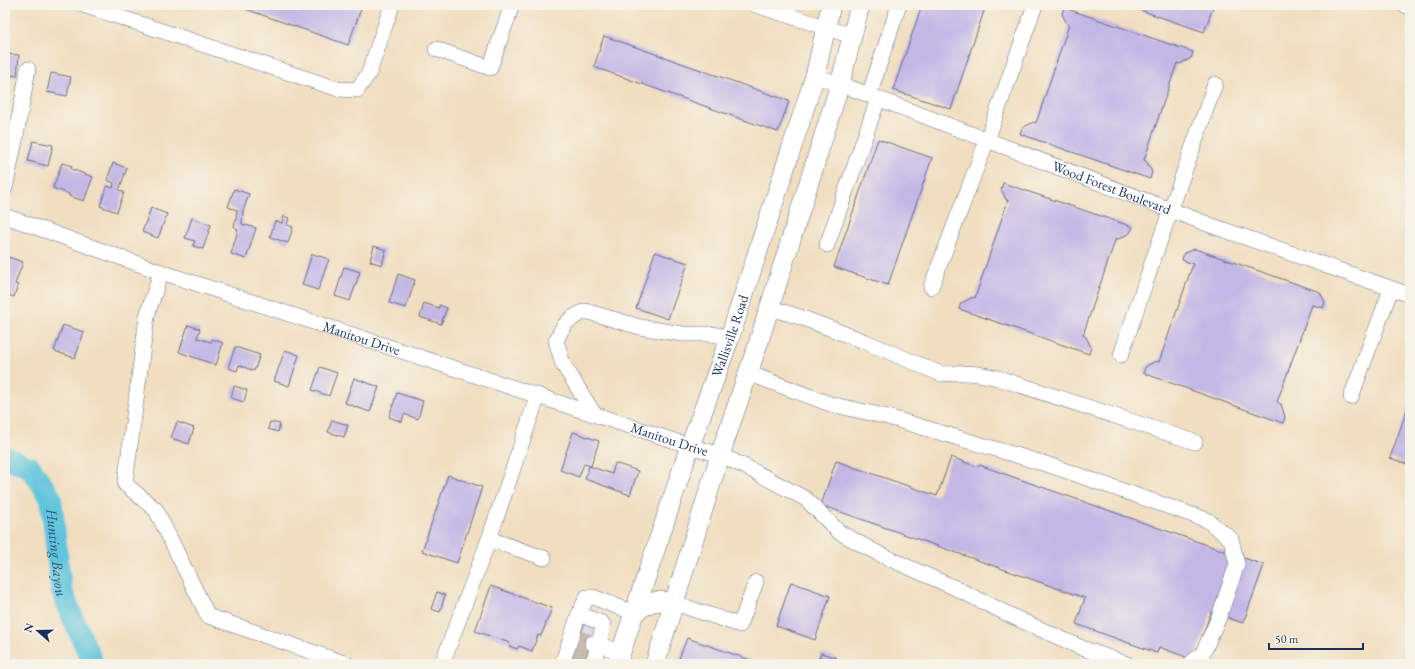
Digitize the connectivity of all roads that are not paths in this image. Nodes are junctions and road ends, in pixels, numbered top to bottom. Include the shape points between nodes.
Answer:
1 (82, 5) edge
2 (392, 5) edge
3 (512, 5) edge
4 (756, 5) edge
5 (831, 5) edge
6 (860, 5) edge
7 (899, 5) edge
8 (1404, 5) edge
9 (1410, 7) edge
10 (775, 8) edge
11 (1034, 8) dead end
12 (826, 29) junction
13 (852, 36) junction
14 (436, 48) dead end
15 (28, 69) dead end
16 (815, 76) junction
17 (840, 84) junction
18 (1216, 84) dead end
19 (874, 97) junction
20 (987, 140) junction
21 (5, 188) edge
22 (1172, 210) junction
23 (5, 216) edge
24 (827, 245) dead end
25 (161, 272) junction
26 (931, 287) dead end
27 (1391, 289) junction
28 (1410, 296) edge
29 (770, 308) junction
30 (730, 337) junction
31 (758, 344) junction
32 (1121, 355) dead end
33 (748, 373) junction
34 (538, 395) junction
35 (1351, 397) dead end
36 (594, 414) junction
37 (1195, 442) dead end
38 (690, 446) junction
39 (720, 455) junction
40 (489, 539) junction
41 (544, 558) dead end
42 (756, 582) dead end
43 (674, 603) junction
44 (634, 612) junction
45 (579, 614) junction
46 (582, 651) edge
47 (619, 658) edge
48 (347, 664) edge
49 (442, 664) edge
50 (655, 664) edge
51 (1127, 664) edge
52 (1190, 664) edge

1 - 2 street via 338,89 357,90 369,73
3 - 14 street via 490,68
4 - 10 street
5 - 12 main road, Wallisville Road
6 - 13 main road, Wallisville Road
7 - 19 street
8 - 9 street
10 - 12 street
11 - 20 street
12 - 13 street
12 - 16 main road, Wallisville Road
13 - 17 main road, Wallisville Road
15 - 21 street
16 - 17 street, Wood Forest Boulevard
16 - 30 main road, Wallisville Road
17 - 19 street, Wood Forest Boulevard
17 - 29 main road, Wallisville Road
18 - 22 street
19 - 20 street, Wood Forest Boulevard
19 - 24 street
20 - 22 street, Wood Forest Boulevard
20 - 26 street
22 - 27 street, Wood Forest Boulevard
22 - 32 street
23 - 25 street, Manitou Drive
25 - 34 street, Manitou Drive
25 - 48 street via 148,316 125,484 156,510 208,616
27 - 28 street, Wood Forest Boulevard
27 - 35 street
29 - 31 main road, Wallisville Road
29 - 37 street via 852,336 941,374 961,372 998,378
30 - 31 main road
30 - 36 street via 682,334 640,327 585,311 573,317 564,325 556,341 563,364
30 - 38 main road, Wallisville Road
31 - 33 main road, Wallisville Road
33 - 39 main road, Wallisville Road
33 - 52 street via 830,404 888,417 1041,463 1207,520 1231,539 1237,564 1219,617 1203,653
34 - 36 street, Manitou Drive
34 - 40 street
36 - 38 street, Manitou Drive
38 - 39 street, Manitou Drive
38 - 44 main road, Wallisville Road
39 - 43 main road, Wallisville Road
39 - 51 street, Manitou Drive via 806,499 839,532 879,554 1018,620 1082,648
40 - 41 street
40 - 49 street
42 - 43 street via 740,625
43 - 44 main road via 659,600 645,604
43 - 50 main road, Wallisville Road
44 - 45 street via 590,596 584,600
44 - 47 main road, Wallisville Road
45 - 46 street
45 - 46 street via 602,623 603,629
46 - 47 street

